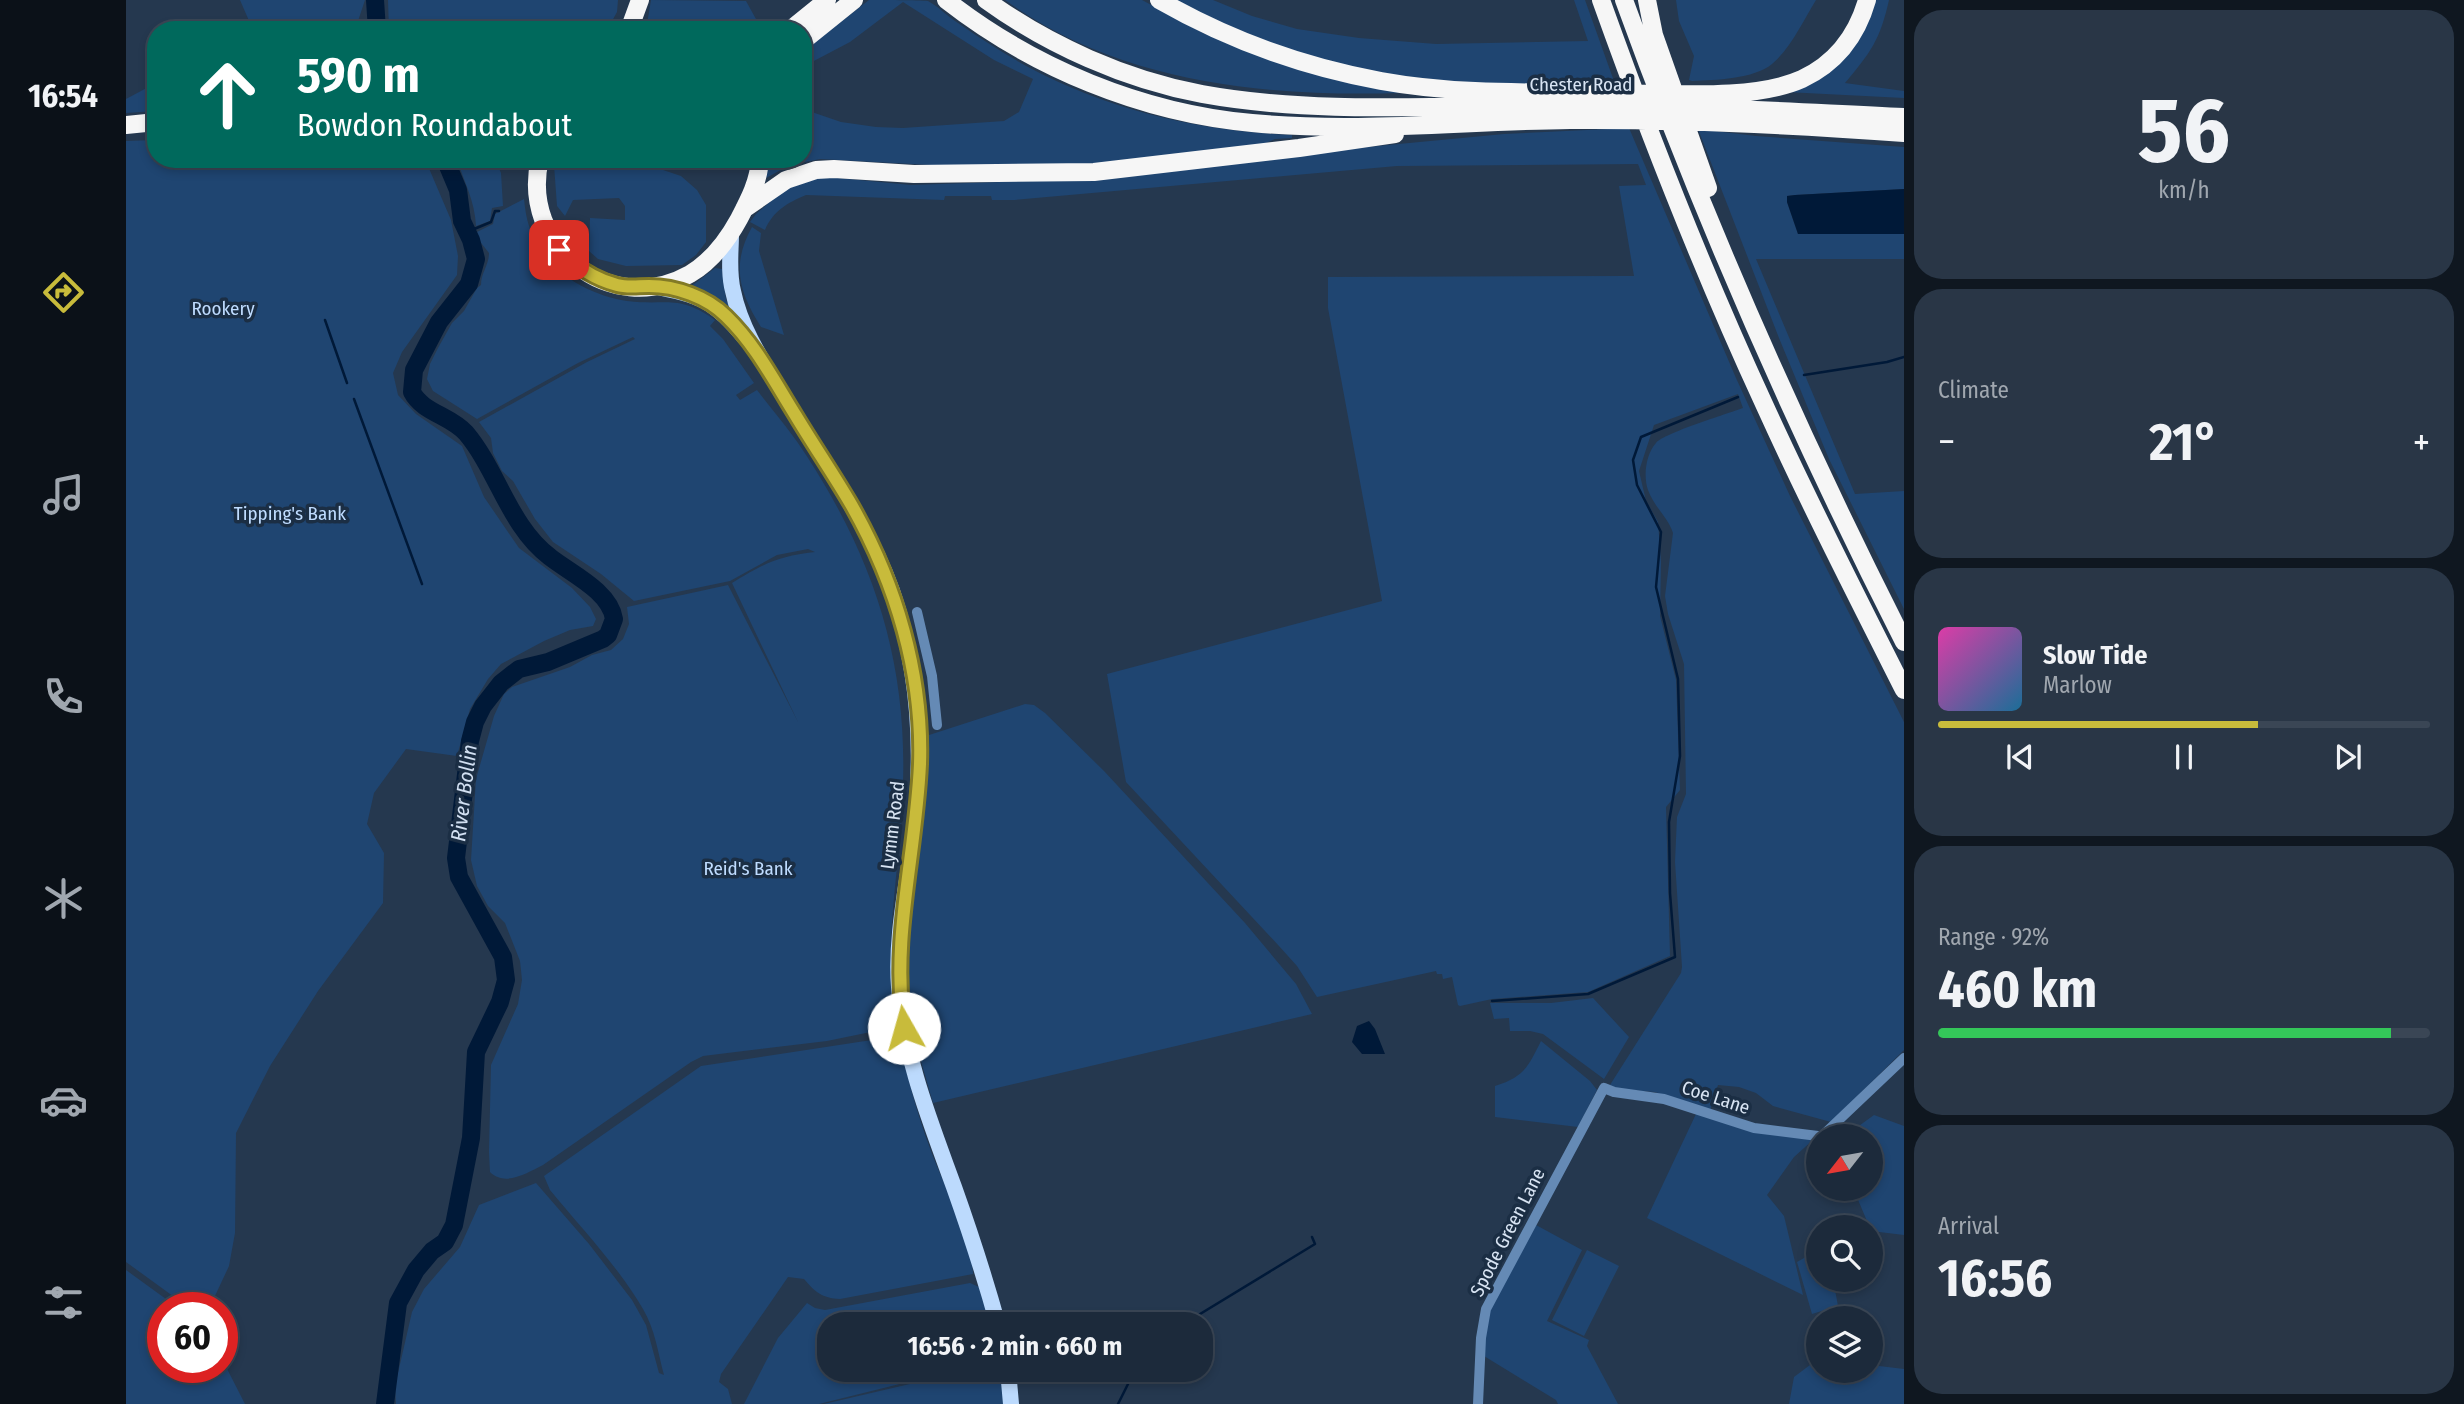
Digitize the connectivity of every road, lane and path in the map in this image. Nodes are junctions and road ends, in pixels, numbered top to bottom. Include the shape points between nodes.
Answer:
1 (640, 0) edge
2 (827, 0) edge
3 (854, 0) edge
4 (946, 0) edge
5 (986, 0) edge
6 (1159, 0) edge
7 (1601, 0) edge
8 (1624, 0) edge
9 (1647, 0) edge
10 (1867, 0) edge
11 (632, 21) edge
12 (801, 21) edge
13 (812, 34) edge
14 (1692, 104) junction
15 (1621, 106) junction
16 (1904, 115) edge
17 (147, 122) edge
18 (1423, 124) junction
19 (126, 125) edge
20 (1904, 133) edge
21 (530, 168) edge
22 (538, 168) edge
23 (759, 168) edge
24 (537, 194) junction
25 (744, 209) junction
26 (732, 233) junction
27 (652, 286) junction
28 (758, 353) junction
29 (1799, 427) junction
30 (917, 612) dead end
31 (1904, 642) edge
32 (1904, 690) edge
33 (937, 725) dead end
34 (1904, 1058) edge
35 (1604, 1088) joint
36 (1833, 1124) edge
37 (1806, 1134) edge
38 (994, 1312) edge
39 (1009, 1382) edge
40 (1011, 1404) edge
41 (1478, 1404) edge

1 - 11 highway
2 - 12 highway
3 - 13 highway
4 - 18 highway, Chester Road via 1041,60 1162,107 1252,123
5 - 15 highway, Chester Road via 1050,41 1124,73 1199,93 1257,102 1339,106
6 - 15 highway via 1274,52 1381,81
7 - 32 highway via 1727,321 1818,520
8 - 29 highway via 1751,323
9 - 29 highway via 1654,35 1703,175
10 - 14 highway via 1844,47 1815,72 1774,88
14 - 15 highway, Chester Road
14 - 15 highway
14 - 16 highway, Chester Road
14 - 20 highway, Chester Road
15 - 18 highway, Chester Road
17 - 19 highway
18 - 25 highway via 1393,135 1094,172 988,175 816,170 786,180
21 - 24 highway
22 - 24 highway
23 - 25 highway
24 - 27 highway via 551,239 579,269 618,285
25 - 26 highway
26 - 27 highway via 697,269
26 - 28 main road, Lymm Road via 732,287
27 - 28 main road, Lymm Road via 709,302
28 - 38 main road, Lymm Road via 853,507 881,563 902,626 916,696 920,761 902,919 901,1005 917,1082
29 - 31 highway
30 - 33 street via 932,676
34 - 36 street, Coe Lane
35 - 37 street, Coe Lane via 1664,1099 1754,1128
35 - 41 street, Spode Green Lane via 1486,1309
39 - 40 main road

